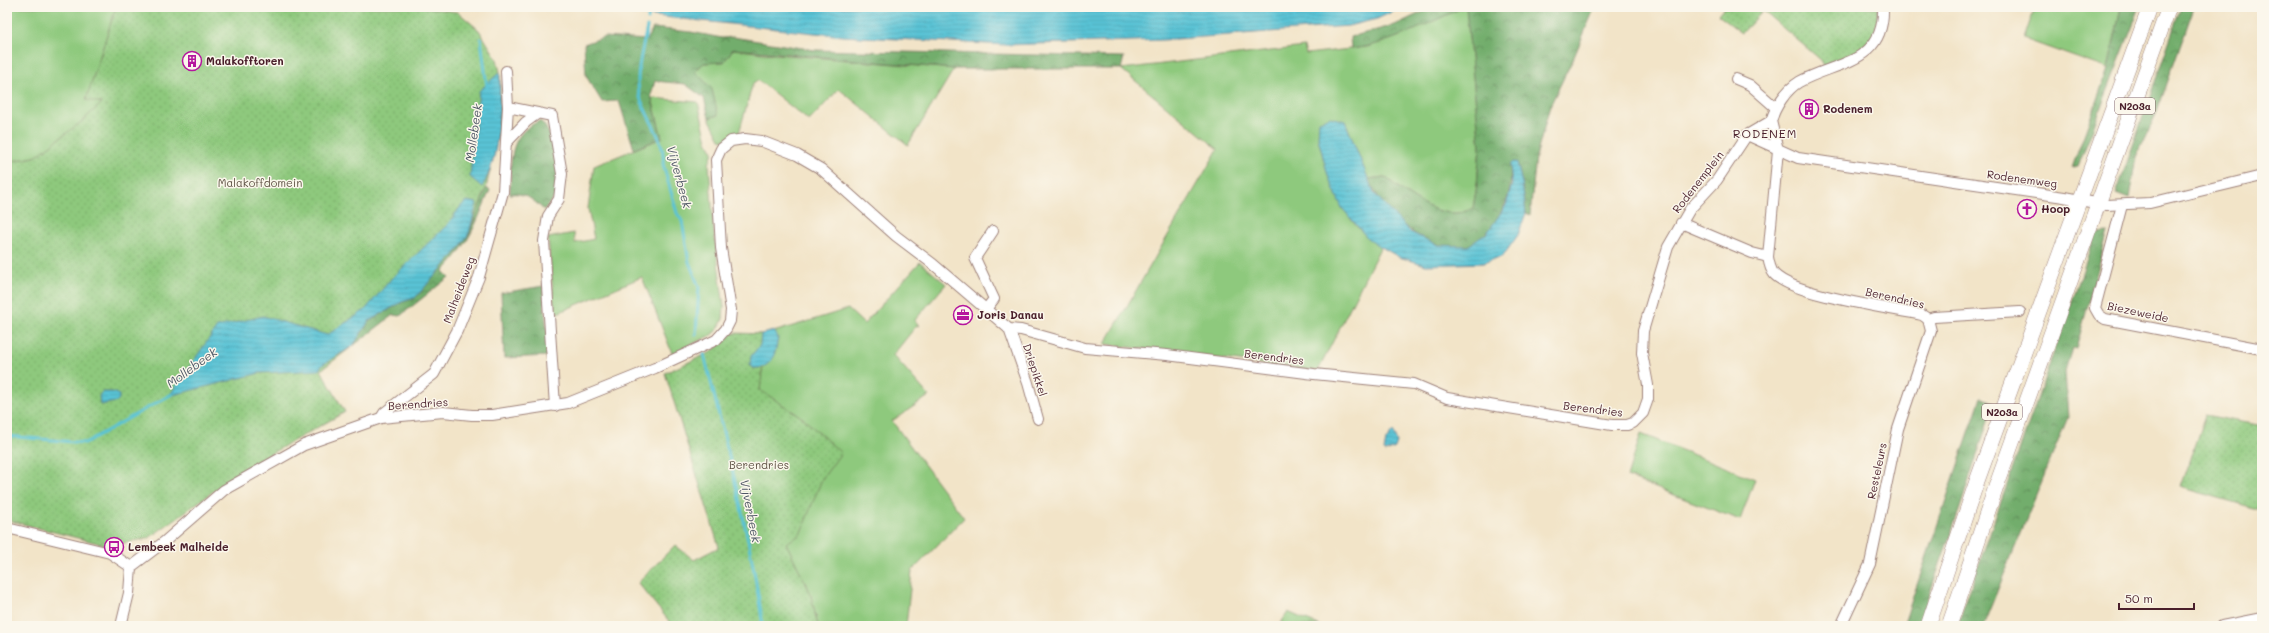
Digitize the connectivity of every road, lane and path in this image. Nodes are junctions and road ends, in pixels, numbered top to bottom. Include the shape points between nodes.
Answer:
1 (1883, 7) edge
2 (2150, 7) edge
3 (2169, 7) edge
4 (506, 71) dead end
5 (1736, 79) dead end
6 (508, 107) junction
7 (1775, 107) junction
8 (538, 114) junction
9 (1771, 121) junction
10 (1747, 135) junction
11 (507, 142) junction
12 (1778, 150) junction
13 (2262, 176) edge
14 (2081, 200) junction
15 (2099, 204) junction
16 (2122, 205) junction
17 (1681, 223) junction
18 (993, 231) dead end
19 (1768, 257) junction
20 (986, 310) junction
21 (2020, 312) dead end
22 (1928, 319) junction
23 (1009, 329) junction
24 (2262, 349) edge
25 (555, 406) junction
26 (381, 418) junction
27 (1038, 419) dead end
28 (7, 528) edge
29 (131, 567) junction
30 (2262, 618) edge
31 (120, 626) edge
32 (1841, 626) edge
33 (1928, 626) edge
34 (1949, 626) edge
35 (2222, 626) edge

1 - 7 street via 1882,29 1868,50 1853,61 1798,83
2 - 14 highway, N203a via 2090,168
3 - 15 highway, N203a
4 - 6 street, Malheideweg
5 - 7 street via 1750,85
6 - 8 street
6 - 11 street, Malheideweg
7 - 9 street
8 - 11 street via 526,122
8 - 25 street via 552,116 562,174 559,199 548,216 544,241
9 - 10 street, Rodenemplein
9 - 12 street
10 - 12 street
10 - 17 street, Rodenemplein via 1717,180
11 - 26 street, Malheideweg via 503,192 495,224 479,277 456,331 430,379 399,400
12 - 14 street, Rodenemweg via 1798,158
12 - 19 street
13 - 16 street, Rodenemweg via 2150,203
14 - 15 street, Rodenemweg
14 - 33 highway, N203a via 1977,481
15 - 16 street, Rodenemweg
15 - 34 highway, N203a
16 - 24 street, Biezeweide via 2095,308 2097,312 2103,318
17 - 19 street via 1752,253
17 - 23 street, Berendries via 1668,247 1643,331 1642,353 1648,399 1643,413 1627,425 1612,425 1447,398 1414,384 1085,348
18 - 20 street via 976,258 994,299
19 - 22 street, Berendries via 1769,266 1774,274 1791,286 1922,315
20 - 23 street, Berendries
20 - 25 street, Berendries via 820,169 777,146 744,139 731,141 721,149 716,160 721,248 732,310 726,329 716,340 655,368 575,401
21 - 22 street, Berendries
22 - 32 street, Resteleurs via 1930,332 1898,429 1870,564
23 - 27 street, Driepikkel
25 - 26 street, Berendries via 492,415 443,412
26 - 29 street, Berendries via 304,445 224,490
28 - 29 street via 110,553
29 - 31 street
30 - 35 street

